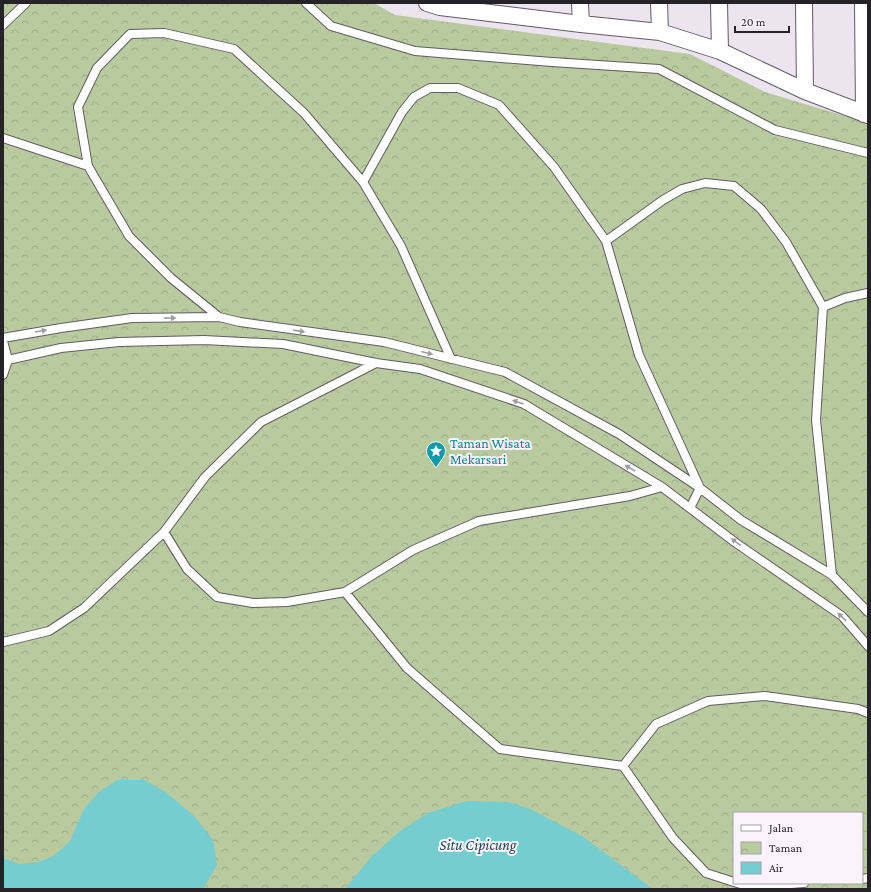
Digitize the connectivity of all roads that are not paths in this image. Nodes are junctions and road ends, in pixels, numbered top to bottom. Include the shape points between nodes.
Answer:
1 (26, 3) edge
2 (306, 3) edge
3 (427, 3) edge
4 (580, 3) edge
5 (659, 3) edge
6 (719, 3) edge
7 (804, 3) edge
8 (863, 3) edge
9 (490, 8) edge
10 (581, 24) junction
11 (3, 25) edge
12 (660, 32) junction
13 (720, 50) junction
14 (805, 91) junction
15 (866, 115) edge
16 (3, 138) edge
17 (868, 153) edge
18 (88, 166) junction
19 (363, 182) junction
20 (606, 241) junction
21 (868, 293) edge
22 (823, 307) junction
23 (219, 317) junction
24 (3, 340) edge
25 (451, 359) junction
26 (5, 360) edge
27 (376, 363) junction
28 (3, 375) edge
29 (662, 487) junction
30 (700, 488) junction
31 (690, 508) junction
32 (164, 532) junction
33 (832, 575) junction
34 (345, 592) junction
35 (868, 612) edge
36 (3, 642) edge
37 (868, 646) edge
38 (868, 713) edge
39 (623, 766) junction
40 (733, 882) edge
41 (741, 884) edge
42 (791, 884) edge

1 - 11 lane
2 - 17 lane via 331,26 415,51 660,69 775,130
3 - 9 street via 440,7
4 - 10 street
5 - 12 street
6 - 13 street
7 - 14 street
8 - 15 street
9 - 10 street
10 - 12 street
12 - 13 street
13 - 14 street
14 - 15 street
16 - 18 lane
18 - 19 lane via 78,108 97,68 130,34 164,33 234,49 304,113
18 - 23 lane via 129,236 170,278
19 - 20 lane via 402,112 414,97 430,88 458,88 499,105 554,167
19 - 25 lane via 401,246
20 - 22 lane via 682,189 705,183 734,186 761,209 786,242
20 - 30 lane via 639,355
21 - 22 lane via 845,298
22 - 33 lane via 816,420
24 -> 23 lane via 61,328 132,318
23 -> 25 lane via 384,342
24 - 26 lane
25 - 30 lane via 505,372 619,434
26 - 27 lane via 61,348 120,342 204,340 283,344
26 - 28 lane
29 -> 27 lane via 524,404 420,369
27 - 32 lane via 261,422 205,477
29 - 31 lane
29 - 34 lane via 630,496 478,521 414,550
30 - 31 lane
30 - 33 lane via 741,520
37 -> 31 lane via 842,616
32 - 34 lane via 187,569 217,597 253,603 287,602
32 - 36 lane via 84,608 48,631
33 - 35 lane
34 - 39 lane via 407,668 500,749
38 - 39 lane via 858,709 765,696 708,701 656,724
39 - 40 lane via 673,838 706,873
41 - 42 lane via 751,887

